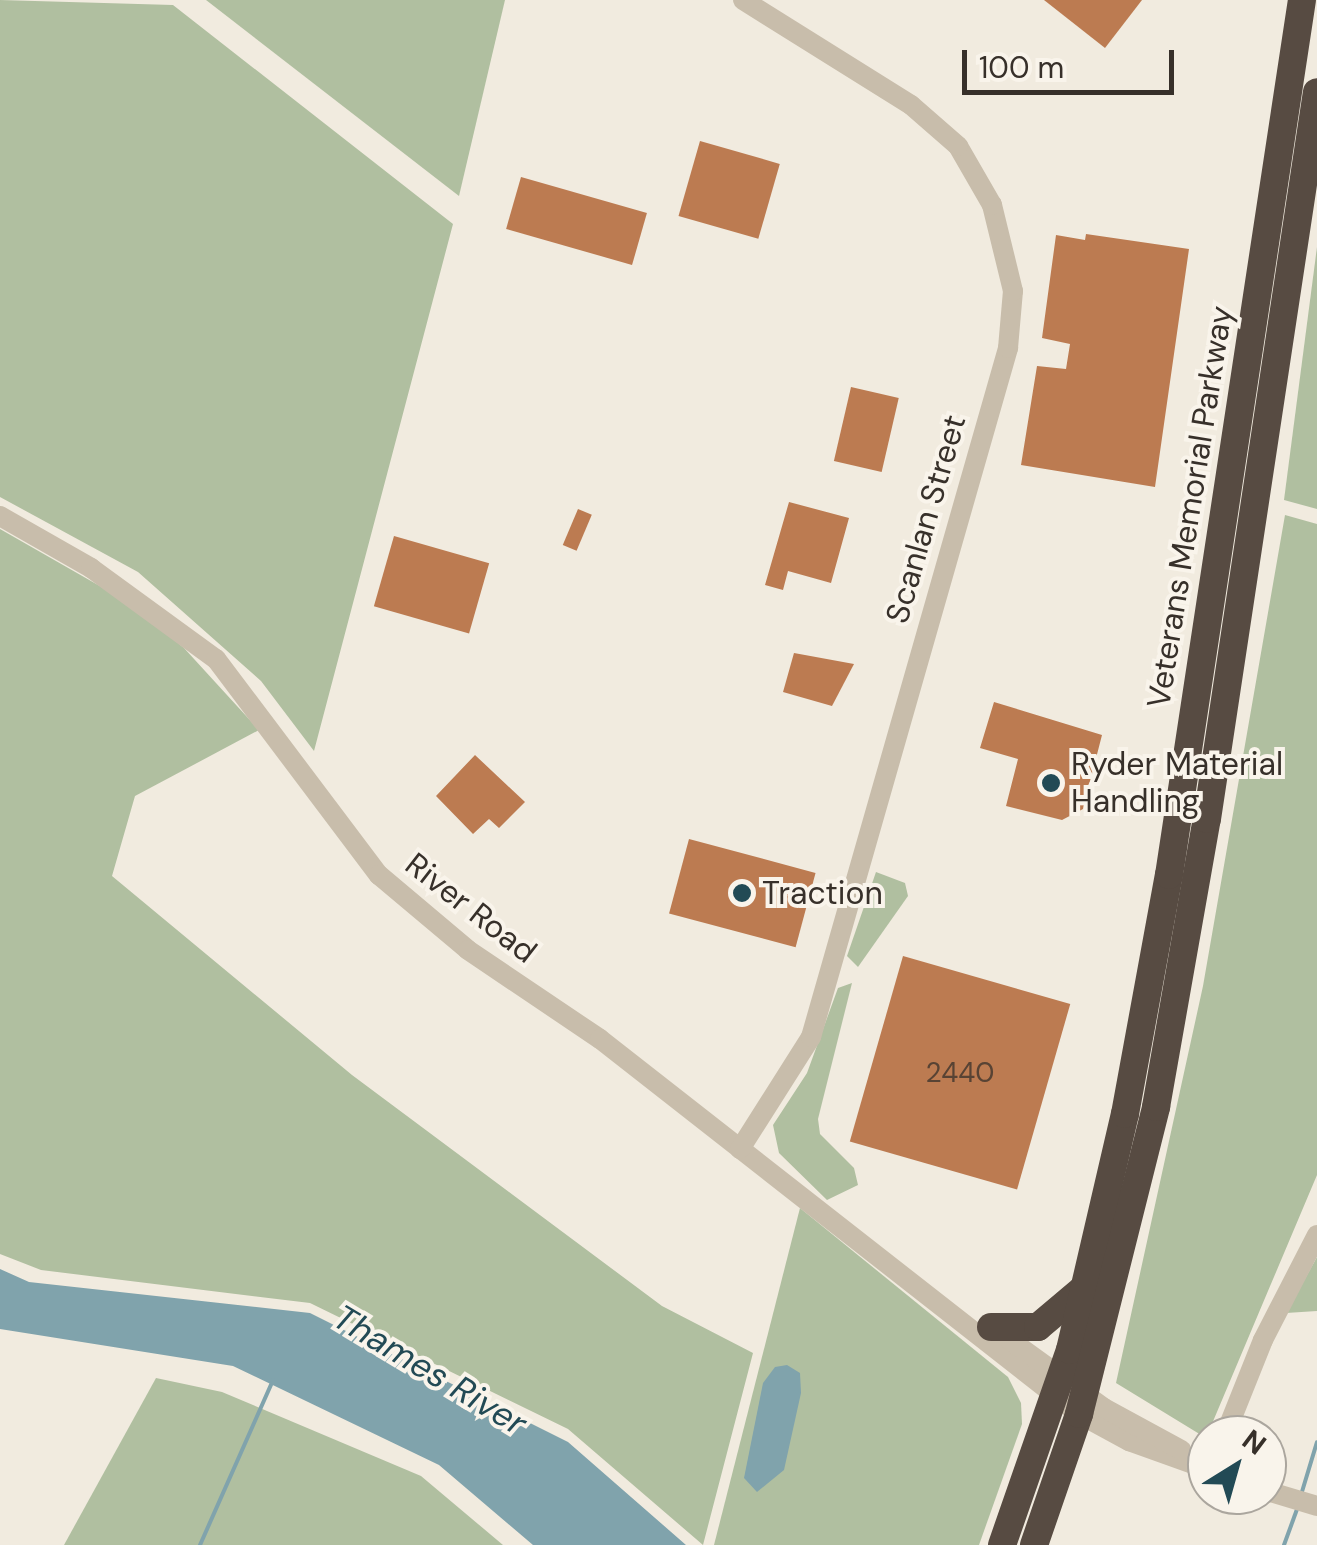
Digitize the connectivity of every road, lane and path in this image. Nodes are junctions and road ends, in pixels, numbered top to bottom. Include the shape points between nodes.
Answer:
1 (743, 0) edge
2 (1302, 0) edge
3 (1317, 92) edge
4 (0, 516) edge
5 (740, 1148) junction
6 (1317, 1235) edge
7 (1086, 1285) junction
8 (949, 1308) junction
9 (991, 1326) junction
10 (1057, 1387) junction
11 (1081, 1404) junction
12 (1233, 1415) edge
13 (1187, 1462) edge
14 (1287, 1497) edge
15 (1317, 1506) edge
16 (1002, 1545) edge
17 (1034, 1545) edge

1 - 5 street, Scanlan Street via 910,105 958,146 992,205 1013,292 1008,348 811,1037
2 - 7 highway, Veterans Memorial Parkway via 1169,876
3 - 11 highway, Veterans Memorial Parkway via 1208,819 1156,1107
4 - 5 street, River Road via 91,568 216,659 380,875 468,950 600,1039
5 - 8 street, River Road
6 - 12 street
7 - 9 highway via 1038,1327
7 - 10 highway, Veterans Memorial Parkway
8 - 9 street, River Road
8 - 10 street, River Road
9 - 10 street, River Road
10 - 11 street, River Road
10 - 16 highway, Veterans Memorial Parkway
11 - 13 street, River Road via 1129,1441
11 - 17 highway, Veterans Memorial Parkway
14 - 15 street

